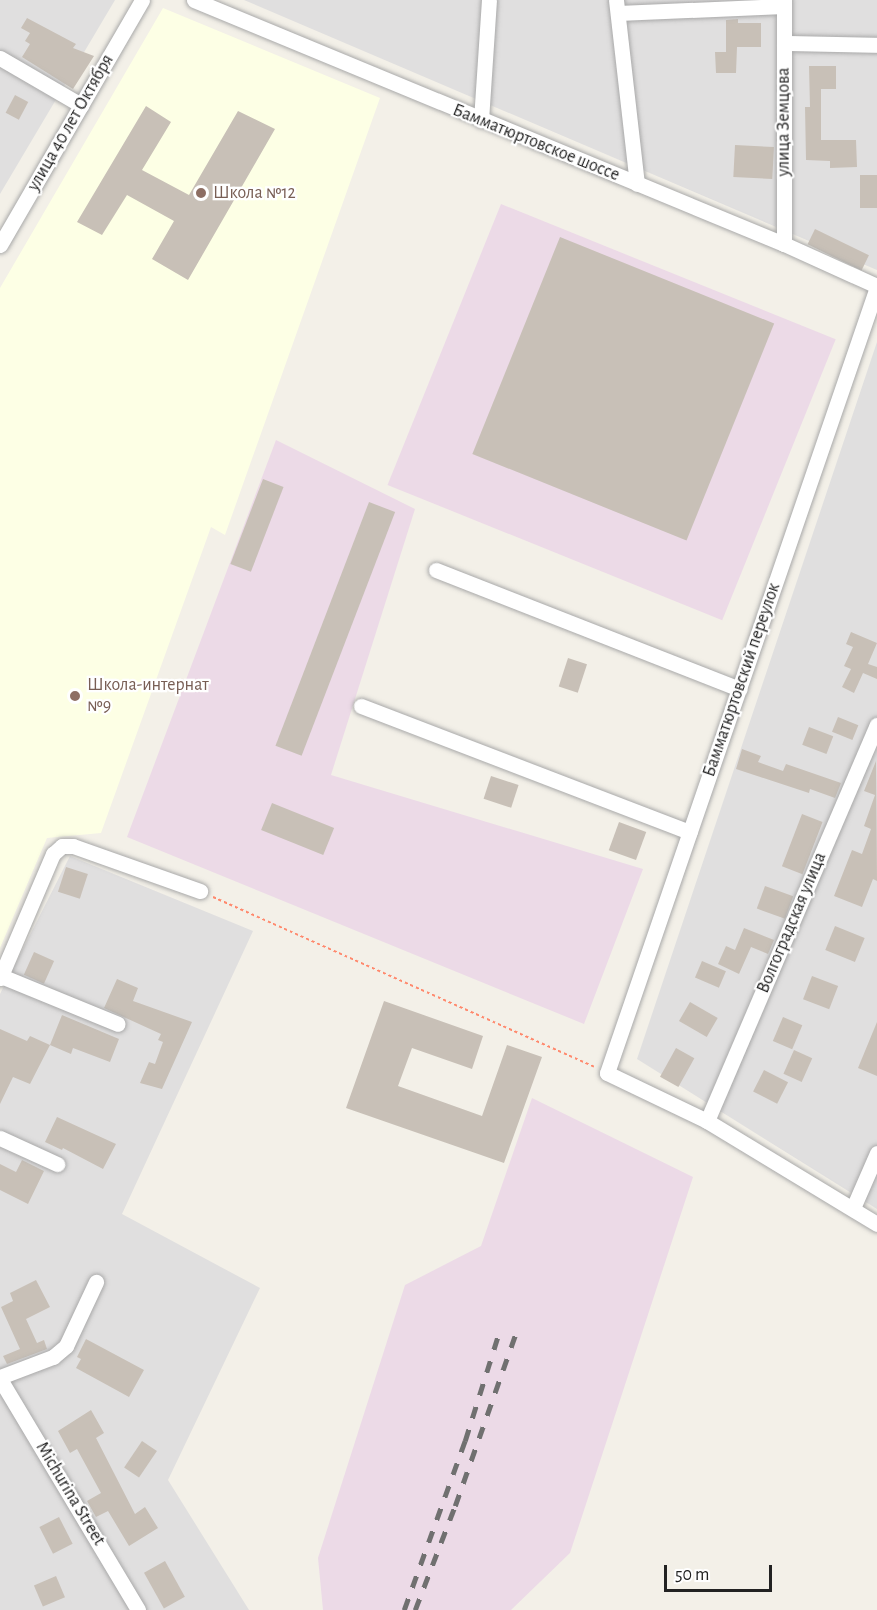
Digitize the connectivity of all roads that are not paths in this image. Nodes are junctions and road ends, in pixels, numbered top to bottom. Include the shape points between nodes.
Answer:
1 (142, 0) edge
2 (194, 0) edge
3 (489, 0) edge
4 (784, 3) edge
5 (617, 6) edge
6 (784, 44) junction
7 (877, 45) edge
8 (0, 58) edge
9 (81, 105) junction
10 (481, 120) junction
11 (637, 184) junction
12 (0, 244) edge
13 (783, 244) junction
14 (877, 287) edge
15 (436, 570) dead end
16 (739, 689) junction
17 (361, 706) dead end
18 (877, 725) edge
19 (690, 832) junction
20 (200, 891) road end
21 (1, 977) edge
22 (118, 1024) dead end
23 (706, 1121) junction
24 (0, 1138) edge
25 (877, 1153) edge
26 (57, 1164) dead end
27 (853, 1208) junction
28 (877, 1224) edge
29 (96, 1282) dead end
30 (0, 1378) edge
31 (138, 1610) edge

1 - 9 street, улица 40 лет Октября
2 - 10 street, Бамматюртовское шоссе
3 - 10 street
4 - 5 street
4 - 6 street, улица Земцова
5 - 11 street
6 - 7 street
6 - 13 street, улица Земцова
8 - 9 street
9 - 12 street, улица 40 лет Октября
10 - 11 street, Бамматюртовское шоссе
11 - 13 street, Бамматюртовское шоссе
13 - 14 street, Бамматюртовское шоссе
14 - 16 street, Бамматюртовский переулок
15 - 16 street
16 - 19 street, Бамматюртовский переулок
17 - 19 street
18 - 23 street, Волгоградская улица
19 - 23 street, Бамматюртовский переулок via 608,1073
20 - 21 street via 73,846 62,846 53,854
21 - 22 street
23 - 27 street
24 - 26 street
25 - 27 street
27 - 28 street
29 - 30 street via 66,1346 53,1357
30 - 31 street, Michurina Street

